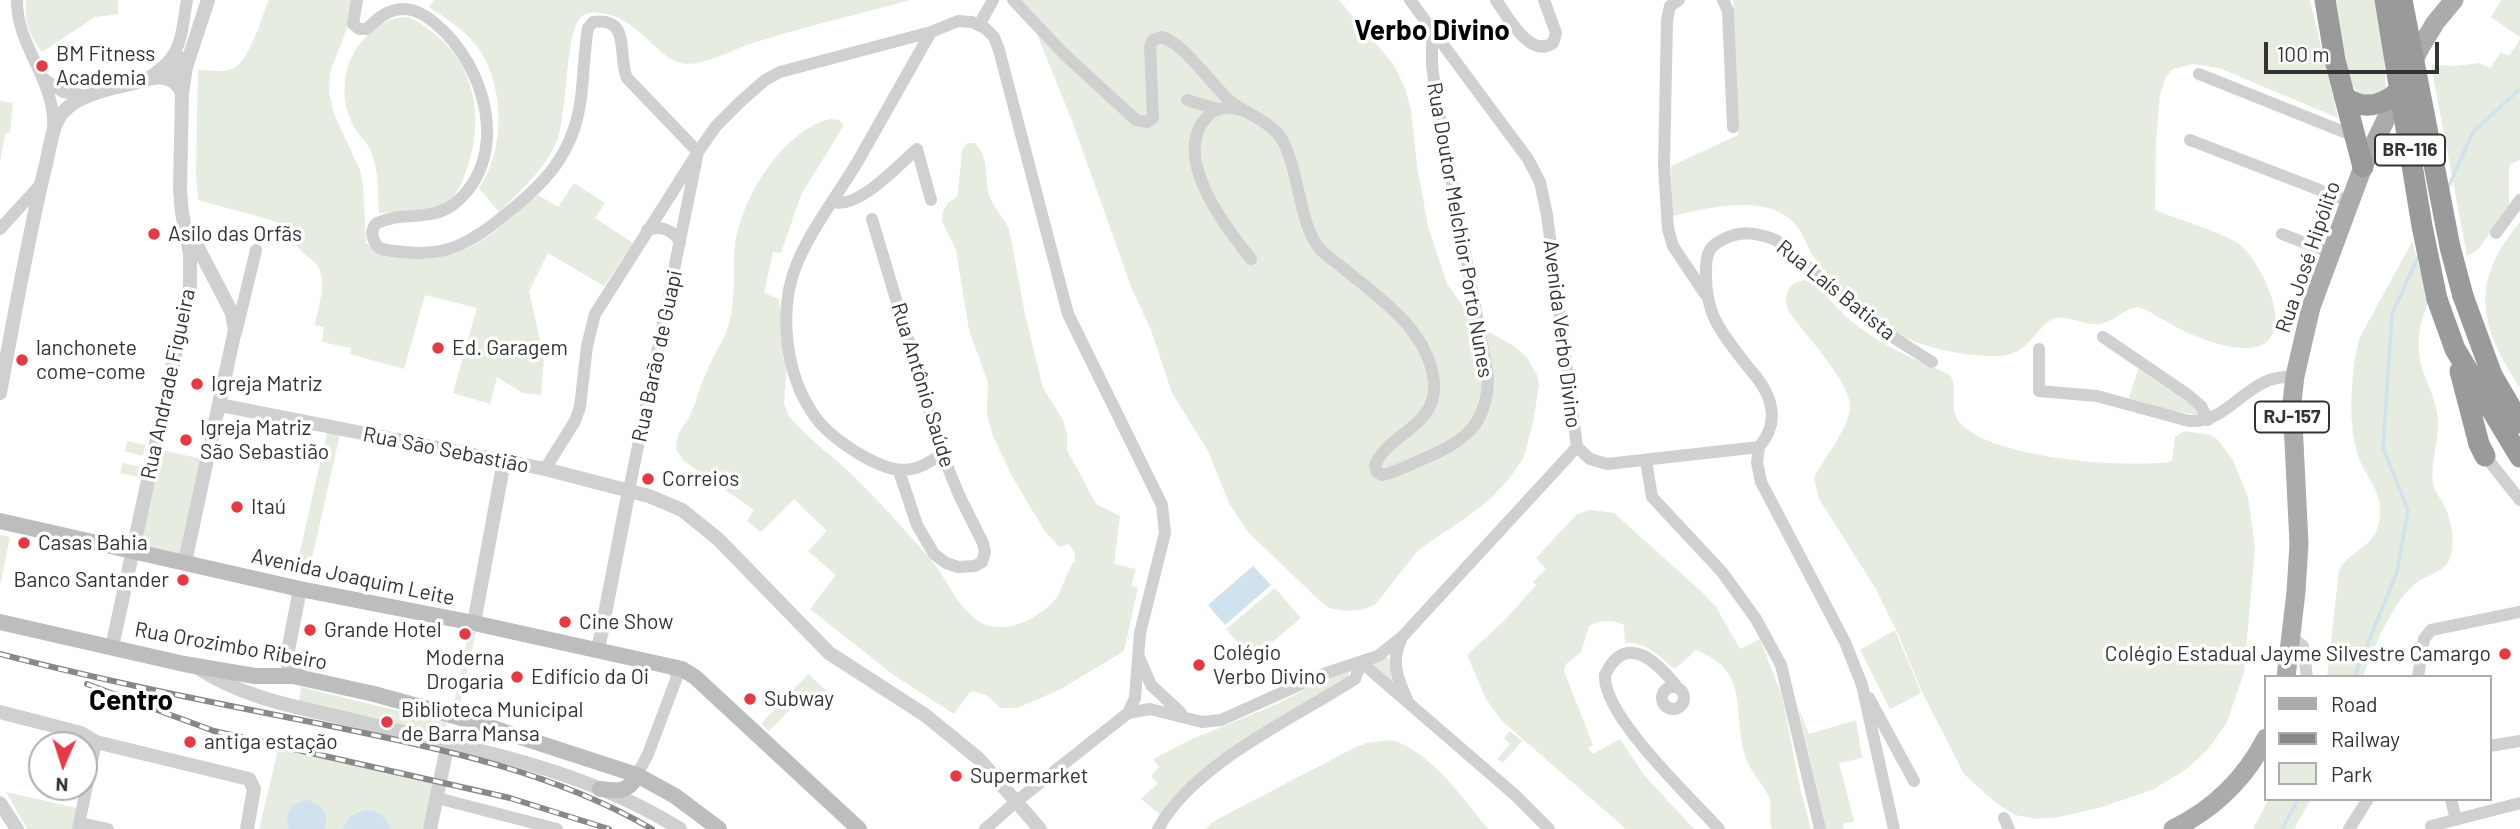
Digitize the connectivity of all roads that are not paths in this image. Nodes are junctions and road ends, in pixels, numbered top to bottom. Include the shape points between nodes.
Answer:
1 (17, 0) edge
2 (187, 0) edge
3 (208, 0) edge
4 (358, 0) edge
5 (993, 0) edge
6 (1013, 0) edge
7 (1410, 0) edge
8 (1496, 0) edge
9 (1544, 0) edge
10 (1679, 0) edge
11 (1723, 0) edge
12 (2325, 0) edge
13 (2385, 0) edge
14 (2402, 0) edge
15 (2436, 0) edge
16 (2454, 0) edge
17 (421, 6) edge
18 (2435, 23) junction
19 (979, 25) junction
20 (1432, 31) junction
21 (931, 32) junction
22 (192, 48) junction
23 (176, 53) junction
24 (167, 74) junction
25 (2199, 74) dead end
26 (43, 79) junction
27 (146, 80) junction
28 (2403, 86) junction
29 (181, 90) junction
30 (88, 96) junction
31 (2344, 96) junction
32 (1187, 100) dead end
33 (1217, 109) junction
34 (1244, 112) junction
35 (1733, 127) dead end
36 (53, 134) junction
37 (2354, 136) junction
38 (2190, 140) dead end
39 (698, 152) junction
40 (2363, 167) junction
41 (41, 184) junction
42 (931, 200) dead end
43 (2520, 200) edge
44 (834, 202) junction
45 (2351, 202) junction
46 (182, 213) junction
47 (872, 219) dead end
48 (0, 229) edge
49 (648, 230) junction
50 (2496, 233) dead end
51 (2282, 234) dead end
52 (680, 243) junction
53 (256, 250) dead end
54 (2331, 253) junction
55 (1706, 255) junction
56 (1681, 257) junction
57 (1251, 259) dead end
58 (1705, 295) junction
59 (235, 337) junction
60 (2104, 337) dead end
61 (2039, 349) dead end
62 (2455, 349) junction
63 (1933, 362) dead end
64 (2294, 376) junction
65 (0, 393) edge
66 (220, 405) junction
67 (2208, 420) junction
68 (2520, 424) edge
69 (1577, 447) junction
70 (1759, 447) junction
71 (942, 453) junction
72 (2485, 456) joint
73 (2520, 457) edge
74 (504, 461) junction
75 (1646, 461) junction
76 (545, 469) junction
77 (899, 471) junction
78 (629, 490) junction
79 (2520, 500) edge
80 (0, 522) edge
81 (131, 550) junction
82 (185, 562) junction
83 (300, 589) junction
84 (2520, 612) edge
85 (0, 622) edge
86 (474, 623) junction
87 (1402, 637) junction
88 (2290, 640) junction
89 (1138, 646) junction
90 (112, 647) junction
91 (598, 650) junction
92 (1362, 662) junction
93 (194, 665) junction
94 (666, 665) junction
95 (2286, 675) edge
96 (2307, 675) edge
97 (2418, 675) edge
98 (306, 679) junction
99 (1862, 685) junction
100 (1677, 687) dead end
101 (1410, 705) junction
102 (0, 712) edge
103 (1128, 713) junction
104 (1191, 720) junction
105 (73, 731) edge
106 (2264, 741) edge
107 (2520, 741) edge
108 (98, 742) edge
109 (448, 743) junction
110 (2492, 746) edge
111 (637, 775) junction
112 (1914, 780) dead end
113 (600, 789) junction
114 (436, 798) junction
115 (1017, 800) junction
116 (84, 801) edge
117 (2367, 801) edge
118 (2451, 801) edge
119 (0, 803) edge
120 (2520, 803) edge
121 (2456, 820) junction
122 (79, 826) edge
123 (2431, 826) dead end
124 (17, 829) edge
125 (108, 829) edge
126 (247, 829) edge
127 (430, 829) edge
128 (557, 829) edge
129 (680, 829) edge
130 (719, 829) edge
131 (859, 829) edge
132 (985, 829) edge
133 (1041, 829) edge
134 (1158, 829) edge
135 (1549, 829) edge
136 (1719, 829) edge
137 (1820, 829) edge
138 (1894, 829) edge
139 (2173, 829) edge
140 (2349, 829) edge

1 - 26 street via 20,28
2 - 23 street
3 - 22 street, Rua Andrade Figueira
4 - 17 street via 353,24 361,29 392,11
5 - 19 street
6 - 34 street, Rua Doutor Melchior Porto Nunes via 1129,116 1143,122 1153,118 1150,47 1161,37 1178,45
7 - 20 street, Avenida Verbo Divino
8 - 9 street via 1522,35 1544,47 1553,43 1556,33
10 - 56 street via 1668,12 1664,167 1668,229
11 - 35 street via 1728,11
12 - 31 highway
13 - 62 highway, BR-116, bridge via 2422,226 2437,299
14 - 68 highway, BR-116, bridge via 2463,296 2492,375
15 - 18 main road
16 - 18 main road, Rua José Hipólito / RJ-157
17 - 39 street via 469,63 485,111 484,159 466,191 447,209 374,226 374,241 383,249 425,253 452,248 476,238 541,184 559,163 575,127 588,28 593,22 616,27 629,82
18 - 28 main road, Rua José Hipólito / RJ-157
19 - 21 street via 958,21
19 - 89 street via 994,37 999,50 1068,314 1162,505 1165,533
20 - 34 street, Rua Doutor Melchior Porto Nunes via 1437,101 1488,390 1480,417 1469,433 1406,468 1382,475 1375,466 1432,402 1433,377 1422,345 1390,308 1319,248 1310,233 1284,142
20 - 69 street, Avenida Verbo Divino via 1528,159 1539,182
21 - 39 street via 772,75 740,102
21 - 44 street
22 - 24 street via 181,67
22 - 29 street, Rua Andrade Figueira
23 - 24 street
23 - 27 street
24 - 27 street
24 - 29 street
25 - 37 street
26 - 30 street via 63,92
26 - 36 street via 52,105
27 - 30 street
28 - 31 highway via 2392,99 2379,104 2362,105
28 - 40 main road, Rua José Hipólito / RJ-157
29 - 46 street, Rua Andrade Figueira
30 - 36 street via 64,111
31 - 37 highway
32 - 33 street
33 - 34 street
33 - 57 street via 1199,127 1198,176
36 - 41 street
37 - 40 highway
38 - 45 street
39 - 49 street
39 - 52 street, Rua Barão de Guapi
40 - 45 main road, Rua José Hipólito / RJ-157
41 - 48 street
41 - 65 street
42 - 44 street via 917,149 860,198
43 - 50 street
44 - 77 street via 792,277 786,315 794,372 814,416 828,431 867,458
45 - 54 main road, Rua José Hipólito / RJ-157
46 - 59 street via 232,313
46 - 81 street, Rua Andrade Figueira via 191,264 186,310
47 - 71 street, Rua Antônio Saúde
49 - 52 street via 668,231
49 - 76 street via 595,314 578,414
51 - 54 street
52 - 78 street, Rua Barão de Guapi
53 - 59 street
54 - 64 main road, Rua José Hipólito / RJ-157 via 2311,307
55 - 56 street
55 - 58 street
55 - 63 street, Rua Laís Batista via 1715,243 1734,233 1759,233 1776,240 1880,329
56 - 58 street
58 - 70 street via 1718,327 1769,399 1772,426
59 - 66 street
60 - 67 street via 2188,395
61 - 67 street via 2039,391 2097,396 2189,421
62 - 72 highway
62 - 73 highway, BR-116
64 - 67 street via 2267,381
64 - 88 main road, Rua José Hipólito / RJ-157 via 2292,427 2299,544
66 - 74 street, Rua São Sebastião
66 - 82 street
69 - 75 street via 1600,463
69 - 87 street, Avenida Verbo Divino
70 - 75 street
70 - 99 street via 1761,482 1845,642
71 - 77 street via 921,467
71 - 77 street, Rua Antônio Saúde via 985,548 984,559 975,566 958,567 939,559 926,543
72 - 79 street
74 - 76 street, Rua São Sebastião
74 - 86 street
75 - 137 street via 1652,497 1722,572 1756,619 1781,665
76 - 78 street, Rua São Sebastião
78 - 91 street, Rua Barão de Guapi
78 - 115 street, Rua São Sebastião via 671,505 702,524 829,653 960,742
80 - 81 main road, Avenida Joaquim Leite
81 - 82 main road, Avenida Joaquim Leite
81 - 90 street, Rua Andrade Figueira
82 - 83 main road, Avenida Joaquim Leite
83 - 86 main road, Avenida Joaquim Leite
83 - 98 street via 286,661
84 - 97 street via 2431,630 2424,639
85 - 90 main road, Rua Orozimbo Ribeiro
86 - 91 main road, Avenida Joaquim Leite
87 - 92 street, Avenida Verbo Divino via 1385,652
87 - 101 street via 1395,660
88 - 95 main road, Rua José Hipólito / RJ-157
88 - 96 street via 2303,646
89 - 103 street via 1135,698
89 - 104 street via 1151,685
90 - 93 main road, Rua Orozimbo Ribeiro
91 - 94 main road, Avenida Joaquim Leite
92 - 101 street
92 - 104 street via 1326,673 1221,720
92 - 134 street via 1355,680 1209,772
93 - 98 main road, Rua Orozimbo Ribeiro
93 - 109 street via 225,683 280,704
94 - 111 street via 677,676
94 - 131 main road, Avenida Joaquim Leite via 695,677
98 - 111 main road, Rua Orozimbo Ribeiro via 454,716
99 - 112 street
99 - 138 street
100 - 136 street via 1658,664 1642,654 1619,656 1605,675 1608,696 1626,726
101 - 135 street
102 - 105 street
103 - 104 street via 1150,709
103 - 115 street
106 - 139 main road via 2226,794
107 - 110 street
108 - 126 street via 251,782 254,792
109 - 113 street via 514,758
109 - 114 street
111 - 113 main road via 627,789
111 - 130 main road, Rua Orozimbo Ribeiro
113 - 129 street
114 - 127 street
114 - 128 street
115 - 132 street
115 - 133 street, Rua São Sebastião
116 - 122 street
117 - 140 street
118 - 121 street
119 - 124 street
120 - 121 street
121 - 123 street
122 - 125 street

